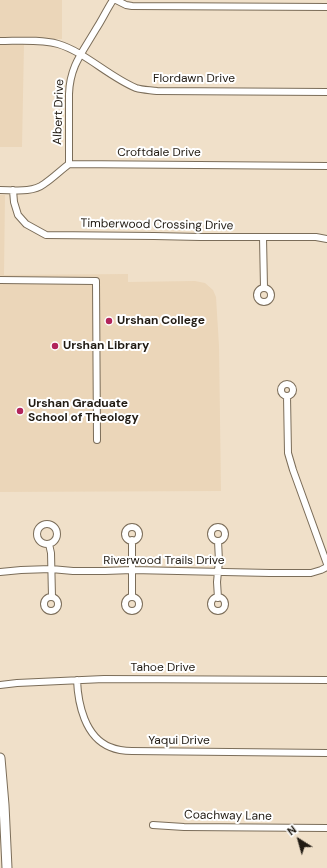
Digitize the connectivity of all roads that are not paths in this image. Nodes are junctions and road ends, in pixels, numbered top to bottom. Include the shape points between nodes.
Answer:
1 (115, 0) edge
2 (327, 7) edge
3 (0, 41) edge
4 (80, 55) junction
5 (327, 92) edge
6 (70, 164) junction
7 (327, 166) edge
8 (0, 190) edge
9 (13, 190) junction
10 (263, 237) junction
11 (327, 239) edge
12 (0, 280) edge
13 (264, 288) dead end
14 (287, 396) dead end
15 (97, 440) dead end
16 (132, 540) dead end
17 (218, 541) dead end
18 (49, 544) dead end
19 (327, 564) edge
20 (327, 567) edge
21 (51, 570) junction
22 (132, 570) junction
23 (0, 572) edge
24 (218, 572) junction
25 (52, 597) dead end
26 (132, 597) dead end
27 (218, 598) dead end
28 (77, 680) junction
29 (327, 680) edge
30 (0, 685) edge
31 (327, 753) edge
32 (0, 758) edge
33 (153, 825) dead end
34 (327, 828) edge
35 (7, 868) edge

1 - 2 street via 132,6
1 - 4 street, Albert Drive
3 - 4 street, Flordawn Drive via 48,42 59,44
4 - 5 street, Flordawn Drive via 124,82 146,90
4 - 6 street, Albert Drive via 69,84
6 - 7 street, Croftdale Drive
6 - 9 street via 43,185
8 - 9 street
9 - 10 street, Timberwood Crossing Drive via 18,215 26,224 46,235
10 - 11 street, Timberwood Crossing Drive
10 - 13 street
12 - 15 street via 96,281
14 - 19 street via 288,452
16 - 22 street
17 - 24 street
18 - 21 street
20 - 24 street, Riverwood Trails Drive via 311,573
21 - 22 street, Riverwood Trails Drive
21 - 23 street, Riverwood Trails Drive
21 - 25 street
22 - 24 street, Riverwood Trails Drive
22 - 26 street
24 - 27 street
28 - 29 street, Tahoe Drive
28 - 30 street, Tahoe Drive
28 - 31 street, Yaqui Drive via 80,705 85,719 92,732 111,748 132,751
32 - 35 main road
33 - 34 street, Coachway Lane

